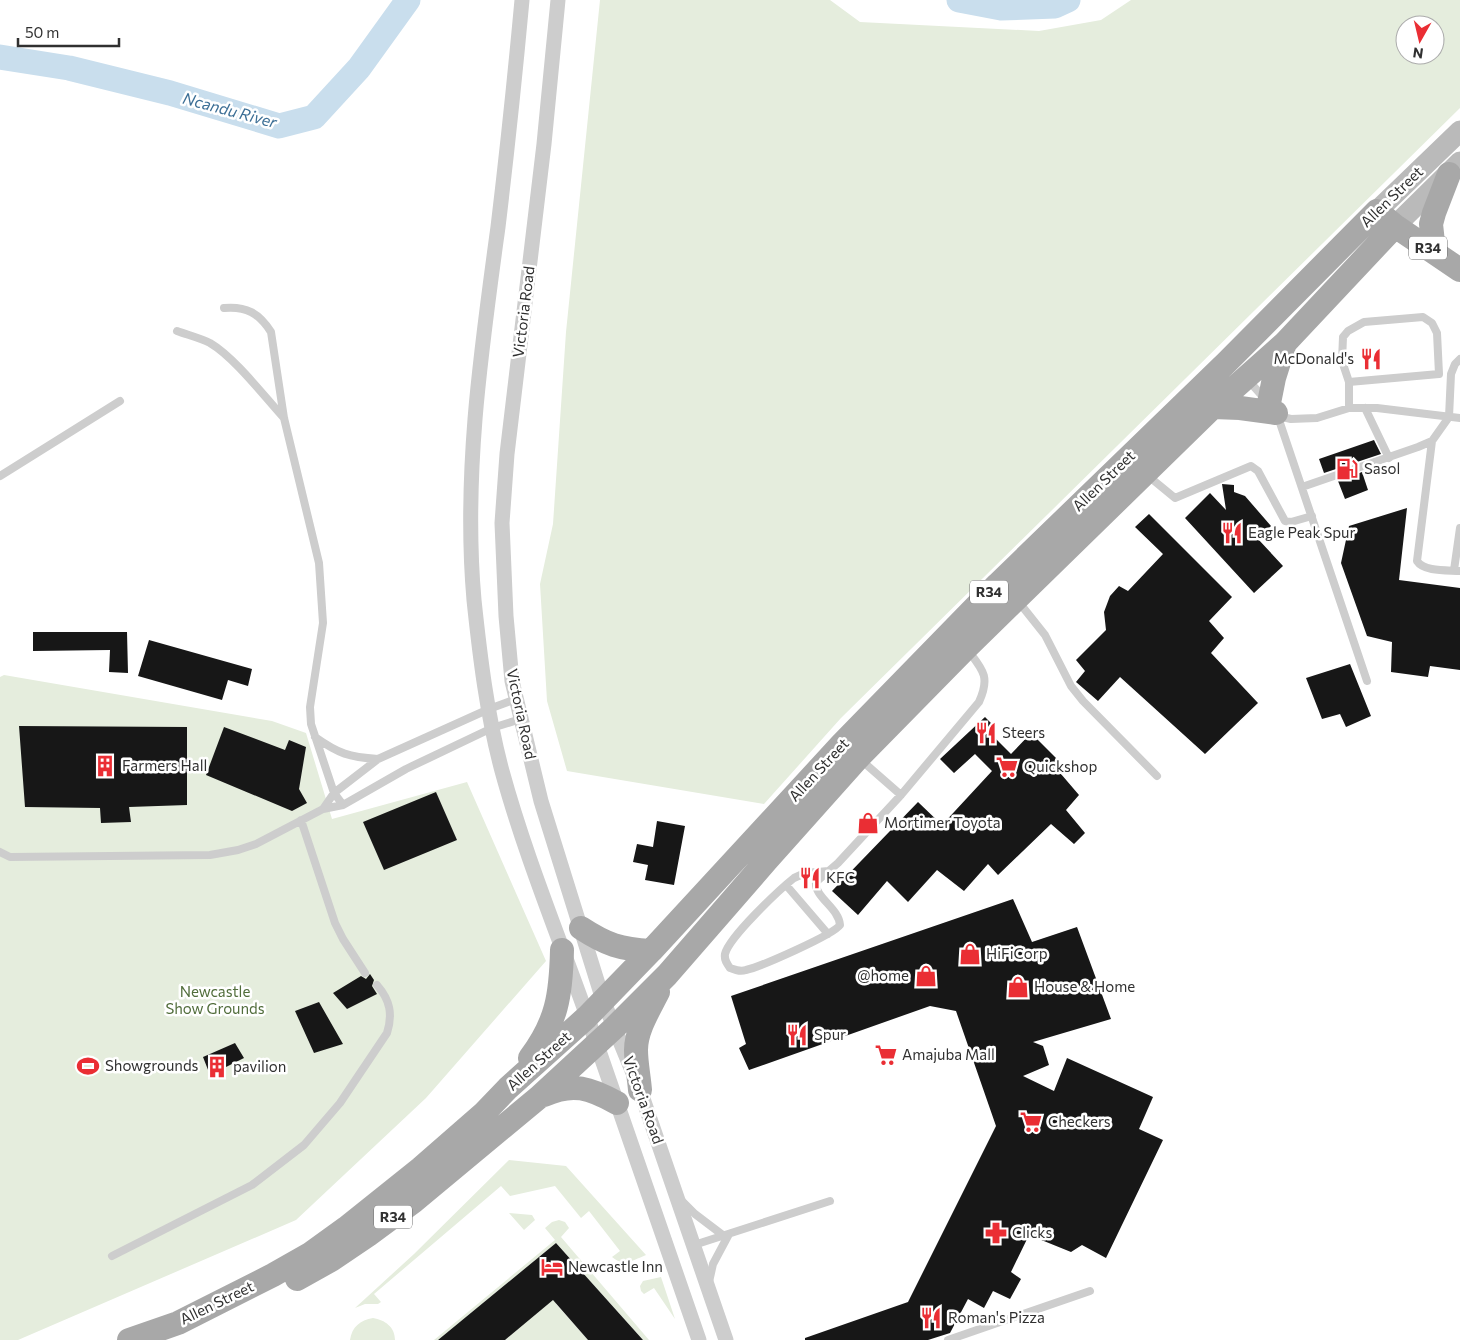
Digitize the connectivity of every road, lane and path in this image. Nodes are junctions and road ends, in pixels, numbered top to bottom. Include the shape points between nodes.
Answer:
1 (522, 0) edge
2 (558, 0) edge
3 (1460, 131) edge
4 (1454, 168) edge
5 (1377, 211) junction
6 (1395, 226) junction
7 (1434, 252) junction
8 (1460, 270) edge
9 (224, 308) dead end
10 (177, 331) dead end
11 (1285, 343) junction
12 (1460, 360) edge
13 (1236, 370) junction
14 (1439, 374) junction
15 (1451, 374) junction
16 (1349, 382) junction
17 (120, 400) dead end
18 (1213, 407) junction
19 (1348, 408) junction
20 (1365, 408) junction
21 (1275, 411) junction
22 (1449, 416) junction
23 (284, 418) junction
24 (1460, 418) edge
25 (1432, 440) junction
26 (1389, 458) junction
27 (1145, 473) junction
28 (0, 476) edge
29 (1302, 487) junction
30 (1081, 503) junction
31 (1312, 516) junction
32 (1098, 519) junction
33 (1460, 528) edge
34 (1457, 571) edge
35 (1007, 592) junction
36 (957, 641) junction
37 (1367, 681) dead end
38 (516, 699) junction
39 (489, 709) junction
40 (520, 719) junction
41 (492, 728) junction
42 (315, 737) junction
43 (850, 752) junction
44 (378, 759) junction
45 (1157, 776) dead end
46 (334, 792) junction
47 (901, 795) junction
48 (343, 805) junction
49 (323, 809) junction
50 (301, 820) junction
51 (0, 852) edge
52 (829, 871) junction
53 (786, 885) junction
54 (581, 928) junction
55 (828, 934) junction
56 (562, 950) junction
57 (651, 951) junction
58 (365, 974) dead end
59 (668, 975) junction
60 (377, 985) dead end
61 (603, 1000) junction
62 (587, 1017) junction
63 (615, 1028) junction
64 (596, 1045) junction
65 (508, 1088) junction
66 (640, 1090) junction
67 (538, 1098) junction
68 (617, 1103) junction
69 (677, 1196) junction
70 (830, 1201) dead end
71 (726, 1235) junction
72 (694, 1245) junction
73 (112, 1256) dead end
74 (708, 1287) junction
75 (1090, 1291) dead end
76 (129, 1340) edge
77 (172, 1340) edge
78 (699, 1340) edge
79 (726, 1340) edge
80 (948, 1340) edge

1 - 39 street, Victoria Road via 474,415 474,596
2 - 38 street, Victoria Road via 502,523 506,616
3 - 5 street, Allen Street
4 - 6 street, Allen Street
4 - 7 main road via 1434,213
5 - 6 main road, R34
5 - 13 main road, Allen Street / R34
6 - 7 main road, R34
6 - 11 main road, Allen Street / R34
7 - 8 main road, R34
9 - 23 lane via 237,306 260,317 270,332
10 - 23 lane via 218,349
11 - 13 main road, Allen Street / R34
11 - 21 main road via 1274,378
12 - 15 lane
13 - 18 main road, Allen Street / R34
13 - 21 lane
13 - 30 main road, Allen Street / R34
14 - 15 lane
14 - 16 lane
14 - 16 lane via 1437,333 1432,323 1423,317 1384,320 1364,322 1344,337 1342,361
15 - 22 lane
16 - 19 lane
17 - 28 lane
18 - 21 main road
18 - 27 main road, Allen Street / R34
19 - 20 lane
19 - 21 lane via 1317,418 1291,419
20 - 22 lane
20 - 26 lane
21 - 29 lane
22 - 24 lane
22 - 25 lane
23 - 42 lane via 319,563 323,623 310,707
25 - 26 lane
25 - 34 lane via 1416,558 1424,567
26 - 29 lane
27 - 31 lane via 1175,498 1251,466 1258,471 1285,521
27 - 32 main road, Allen Street / R34
29 - 31 lane
30 - 32 main road
30 - 35 main road, Allen Street / R34
31 - 37 lane
32 - 35 main road, Allen Street / R34
33 - 34 lane
35 - 36 main road, Allen Street / R34
35 - 45 lane via 1045,635 1071,686 1083,701
36 - 43 main road, Allen Street / R34
36 - 47 lane via 984,672 982,696
38 - 39 lane
38 - 40 street, Victoria Road
39 - 41 street, Victoria Road
39 - 44 lane
40 - 41 lane
40 - 54 street, Victoria Road via 541,801
41 - 48 lane via 406,769
41 - 56 street, Victoria Road via 502,772
42 - 44 lane via 353,757
42 - 46 lane
43 - 47 lane
43 - 57 main road, Allen Street / R34
43 - 59 main road, Allen Street / R34 via 766,860
44 - 46 lane
46 - 48 lane
46 - 49 lane
47 - 52 lane
48 - 49 lane
49 - 50 lane
50 - 51 lane via 256,844 210,855 10,857
50 - 58 lane via 335,923
52 - 53 lane via 805,873
52 - 55 lane via 815,886 840,921 838,929
53 - 55 lane
53 - 55 lane via 740,930 725,952 730,968 746,970
54 - 57 main road via 616,947
54 - 61 street, Victoria Road
56 - 62 street, Victoria Road
56 - 65 main road via 553,1020 541,1043
57 - 61 main road, Allen Street / R34
59 - 63 main road, Allen Street / R34
59 - 66 main road via 638,1034 636,1050
60 - 73 lane via 390,1004 391,1022 387,1033 340,1103 304,1145 252,1185
61 - 62 main road, Allen Street / R34
61 - 63 street, Victoria Road
62 - 64 street, Victoria Road
62 - 65 main road, Allen Street / R34
63 - 64 main road, Allen Street / R34
63 - 66 street, Victoria Road
64 - 67 main road, Allen Street / R34
64 - 68 street, Victoria Road
65 - 76 main road, Allen Street / R34 via 421,1168 310,1254 178,1323
66 - 69 street, Victoria Road
67 - 68 main road via 563,1088 584,1088
67 - 77 main road, Allen Street / R34 via 414,1200 331,1260 254,1302
68 - 78 street, Victoria Road
69 - 71 lane via 695,1214
69 - 72 street, Victoria Road
70 - 71 lane
71 - 72 lane
71 - 74 lane via 713,1264
72 - 74 street, Victoria Road
74 - 79 street, Victoria Road
75 - 80 lane

